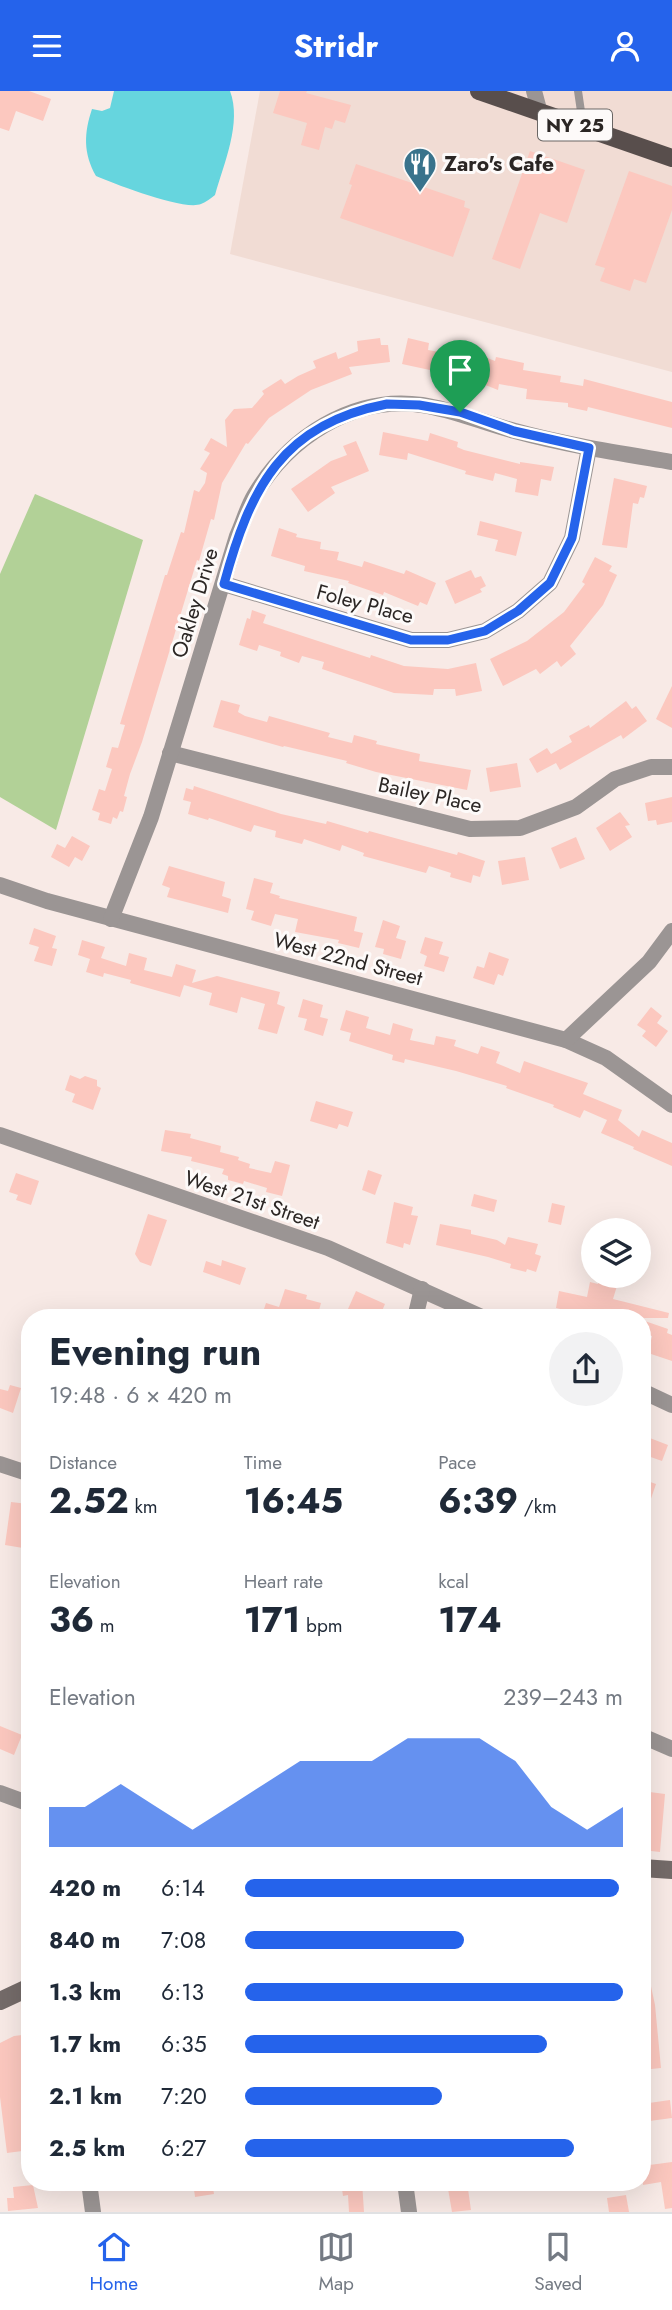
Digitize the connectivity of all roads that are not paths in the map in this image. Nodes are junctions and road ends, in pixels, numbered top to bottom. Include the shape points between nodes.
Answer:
1 (478, 91) edge
2 (534, 91) edge
3 (578, 91) edge
4 (540, 113) junction
5 (583, 128) junction
6 (672, 158) edge
7 (589, 448) junction
8 (672, 462) edge
9 (224, 584) junction
10 (170, 753) junction
11 (672, 767) edge
12 (0, 885) edge
13 (111, 919) junction
14 (672, 931) edge
15 (566, 1039) junction
16 (672, 1105) edge
17 (0, 1135) edge
18 (422, 1289) junction
19 (417, 1309) edge
20 (465, 1309) edge
21 (651, 1395) edge
22 (672, 1405) edge
23 (0, 1464) edge
24 (21, 1471) edge
25 (651, 1740) edge
26 (672, 1749) edge
27 (0, 1793) edge
28 (21, 1801) edge
29 (651, 1869) edge
30 (672, 1870) edge
31 (21, 1991) edge
32 (0, 2001) edge
33 (90, 2191) edge
34 (406, 2191) edge
35 (93, 2212) edge
36 (409, 2212) edge

1 - 4 main road, NY 25
2 - 4 street
3 - 5 lane
4 - 5 main road, NY 25
5 - 6 main road, NY 25
7 - 8 street, Oakley Drive
7 - 9 street, Oakley Drive via 419,405 387,404 357,410 306,437 278,463 253,497
7 - 9 street, Foley Place via 572,538 550,583 518,611 485,631 448,640 411,640
9 - 10 street, Oakley Drive
10 - 11 street, Bailey Place via 470,829 520,828 576,807 615,779 650,767
10 - 13 street, Oakley Drive via 151,817
12 - 13 street, West 22nd Street
13 - 15 street, West 22nd Street
14 - 15 street via 649,962
15 - 16 street, West 22nd Street via 606,1058
17 - 18 street, West 21st Street via 328,1248
18 - 19 street
18 - 20 street, West 21st Street
21 - 22 street
23 - 24 street
25 - 26 street
27 - 28 street
29 - 30 street
31 - 32 street
33 - 35 street
34 - 36 street

